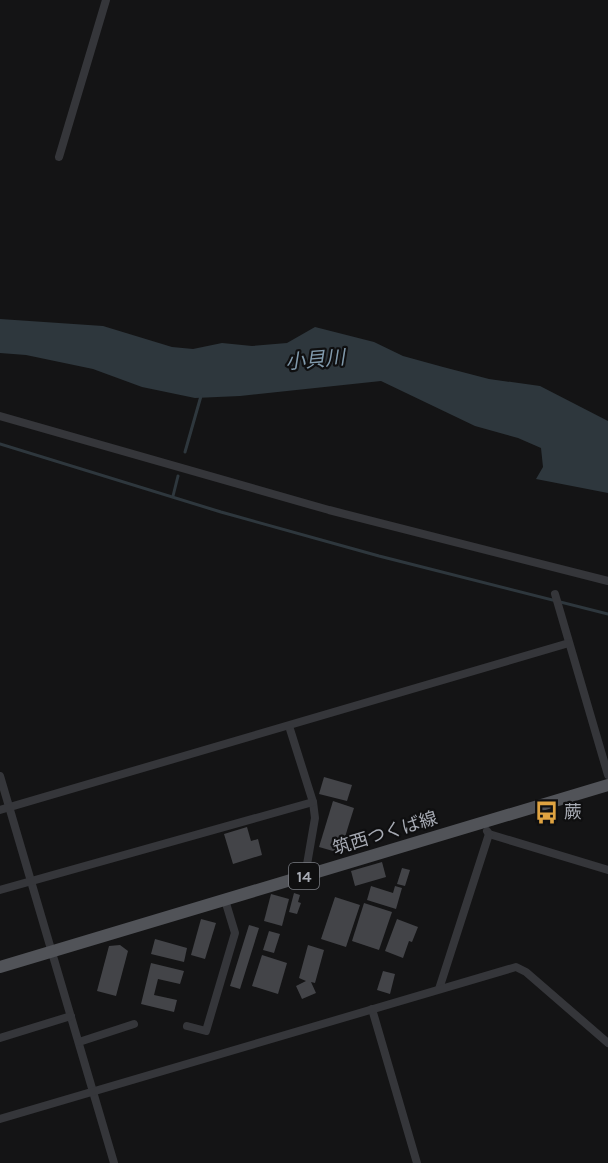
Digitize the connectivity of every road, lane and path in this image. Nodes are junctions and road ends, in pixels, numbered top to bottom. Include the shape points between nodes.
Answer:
1 (106, 0) edge
2 (59, 157) dead end
3 (0, 416) edge
4 (608, 581) edge
5 (557, 599) dead end
6 (569, 643) junction
7 (289, 726) junction
8 (608, 775) edge
9 (0, 776) edge
10 (608, 785) edge
11 (313, 802) junction
12 (10, 807) junction
13 (0, 810) edge
14 (479, 824) junction
15 (489, 834) junction
16 (608, 870) edge
17 (305, 876) junction
18 (31, 881) junction
19 (0, 890) edge
20 (225, 900) junction
21 (51, 951) junction
22 (0, 967) edge
23 (439, 989) junction
24 (372, 1009) junction
25 (71, 1016) junction
26 (134, 1024) dead end
27 (188, 1026) dead end
28 (0, 1038) edge
29 (79, 1042) junction
30 (608, 1043) edge
31 (93, 1092) junction
32 (0, 1119) edge
33 (114, 1163) edge
34 (417, 1163) edge

1 - 2 street
3 - 4 street via 329,510
5 - 6 street
6 - 7 street
6 - 8 street
7 - 11 street
7 - 12 street
9 - 12 street
10 - 14 main road, 筑西つくば線 / 14
11 - 17 street via 314,832
11 - 18 street
12 - 13 street
12 - 18 street
14 - 15 street
14 - 17 main road, 筑西つくば線 / 14
15 - 16 street
15 - 23 street
17 - 20 main road, 筑西つくば線 / 14
18 - 19 street
18 - 21 street
20 - 21 main road, 筑西つくば線 / 14
20 - 27 street via 235,933 206,1031
21 - 22 main road, 筑西つくば線 / 14
21 - 25 street
23 - 24 street
23 - 30 street via 516,967
24 - 31 street
24 - 34 street
25 - 28 street
25 - 29 street
26 - 29 street
29 - 31 street
31 - 32 street
31 - 33 street

